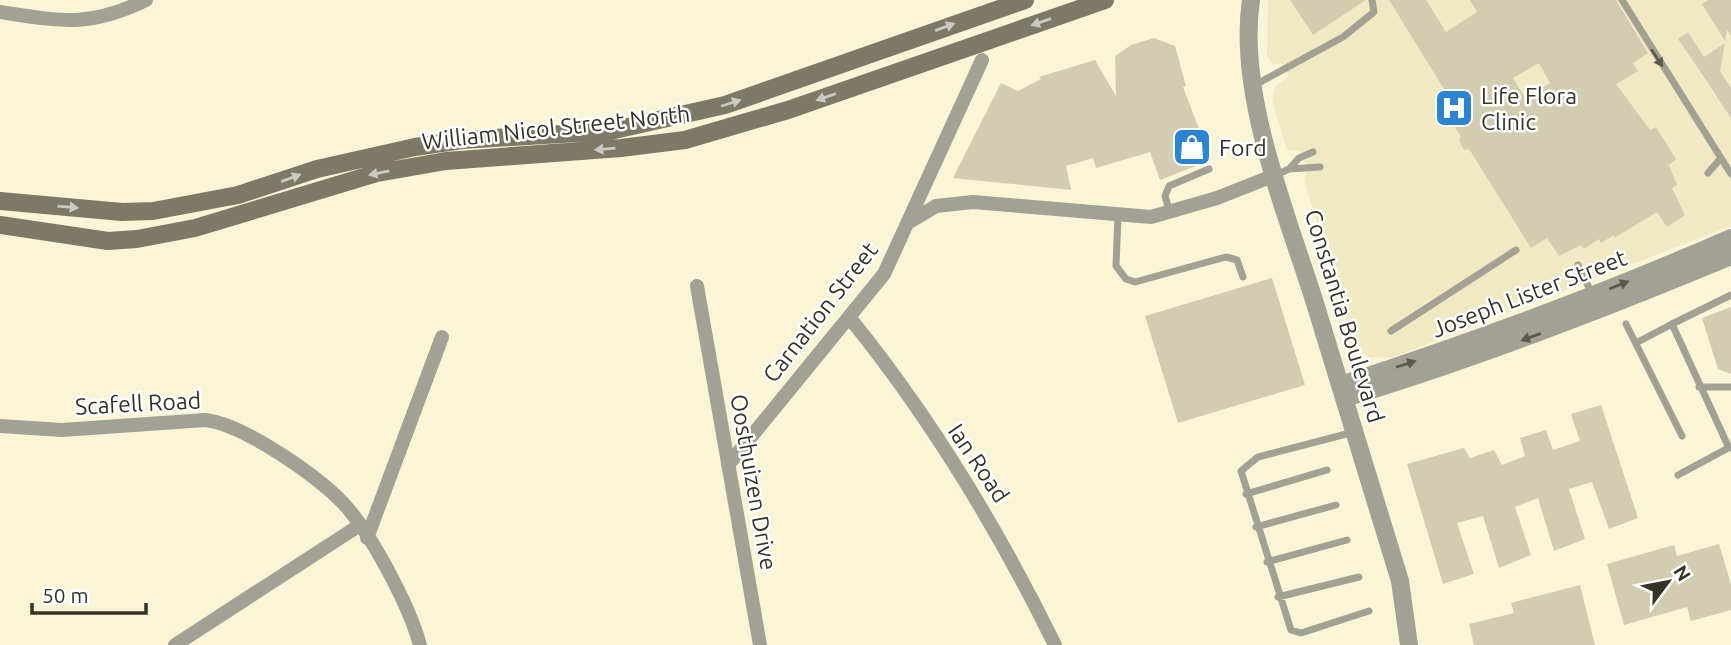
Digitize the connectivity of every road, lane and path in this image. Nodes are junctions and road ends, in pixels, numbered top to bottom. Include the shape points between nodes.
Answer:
1 (146, 0) edge
2 (1025, 0) edge
3 (1105, 0) edge
4 (1251, 0) edge
5 (1372, 0) edge
6 (1622, 0) edge
7 (0, 12) edge
8 (982, 60) dead end
9 (1253, 86) junction
10 (1313, 152) dead end
11 (1721, 158) junction
12 (1320, 167) dead end
13 (1209, 169) dead end
14 (1282, 172) junction
15 (1708, 173) dead end
16 (1731, 174) edge
17 (0, 201) edge
18 (1170, 214) junction
19 (1118, 216) junction
20 (911, 221) junction
21 (0, 225) edge
22 (1731, 238) edge
23 (1516, 250) dead end
24 (1731, 256) edge
25 (1577, 265) dead end
26 (1243, 277) dead end
27 (697, 286) dead end
28 (1731, 295) edge
29 (1595, 304) junction
30 (849, 317) junction
31 (1626, 324) dead end
32 (1672, 324) junction
33 (1391, 331) dead end
34 (442, 337) dead end
35 (1636, 343) junction
36 (1699, 387) junction
37 (1731, 387) edge
38 (1343, 392) junction
39 (0, 426) edge
40 (1355, 432) junction
41 (1682, 436) dead end
42 (1730, 447) edge
43 (728, 465) junction
44 (1328, 470) dead end
45 (1678, 475) dead end
46 (1246, 494) junction
47 (1336, 505) dead end
48 (359, 525) junction
49 (1256, 527) junction
50 (368, 538) junction
51 (1347, 540) dead end
52 (1267, 562) junction
53 (1359, 577) dead end
54 (1279, 597) junction
55 (1369, 611) dead end
56 (176, 645) edge
57 (420, 645) edge
58 (760, 645) edge
59 (1055, 645) edge
60 (1409, 645) edge

1 - 7 street via 120,13 80,22
17 -> 2 main road, William Nicol Street North via 153,211 238,195 317,169 415,148 623,128 725,105
3 -> 21 main road, William Nicol Street North via 788,110 685,140 446,161 377,173 195,228 137,239 108,241
4 - 9 street, Constantia Boulevard via 1247,41
5 - 9 lane via 1374,12 1343,37
6 -> 11 lane
8 - 20 street, Carnation Street
9 - 14 street, Constantia Boulevard
10 - 14 lane
11 - 15 lane
11 - 16 lane
12 - 14 lane
13 - 18 lane via 1169,186 1165,195
14 - 18 street
14 - 38 street, Constantia Boulevard
18 - 19 street
19 - 20 street via 973,202 936,206
19 - 26 lane via 1116,267 1126,279 1135,282 1226,257 1237,260
20 - 30 street, Carnation Street via 884,274
29 -> 22 street, Joseph Lister Street
23 - 33 lane
24 - 29 street, Joseph Lister Street
25 - 29 lane
27 - 43 street, Oosthuizen Drive
28 - 32 lane
29 - 38 street, Joseph Lister Street via 1478,357
30 - 43 street, Carnation Street
30 - 59 street, Ian Road via 879,353 982,506
31 - 35 lane
32 - 35 lane
32 - 36 lane
34 - 50 street
35 - 41 lane
36 - 37 lane
36 - 42 lane
38 - 40 street, Constantia Boulevard
39 - 48 street, Scafell Road via 62,430 183,421 223,423 251,436 308,476 342,502
40 - 46 lane via 1258,457 1241,471
40 - 60 street, Constantia Boulevard via 1400,581
42 - 45 lane
43 - 58 street, Oosthuizen Drive
44 - 46 lane
46 - 49 lane
47 - 49 lane
48 - 50 street, Scafell Road
48 - 56 street
49 - 52 lane
50 - 57 street, Scafell Road via 409,614
51 - 52 lane
52 - 54 lane
53 - 54 lane
54 - 55 lane via 1291,630 1301,633

